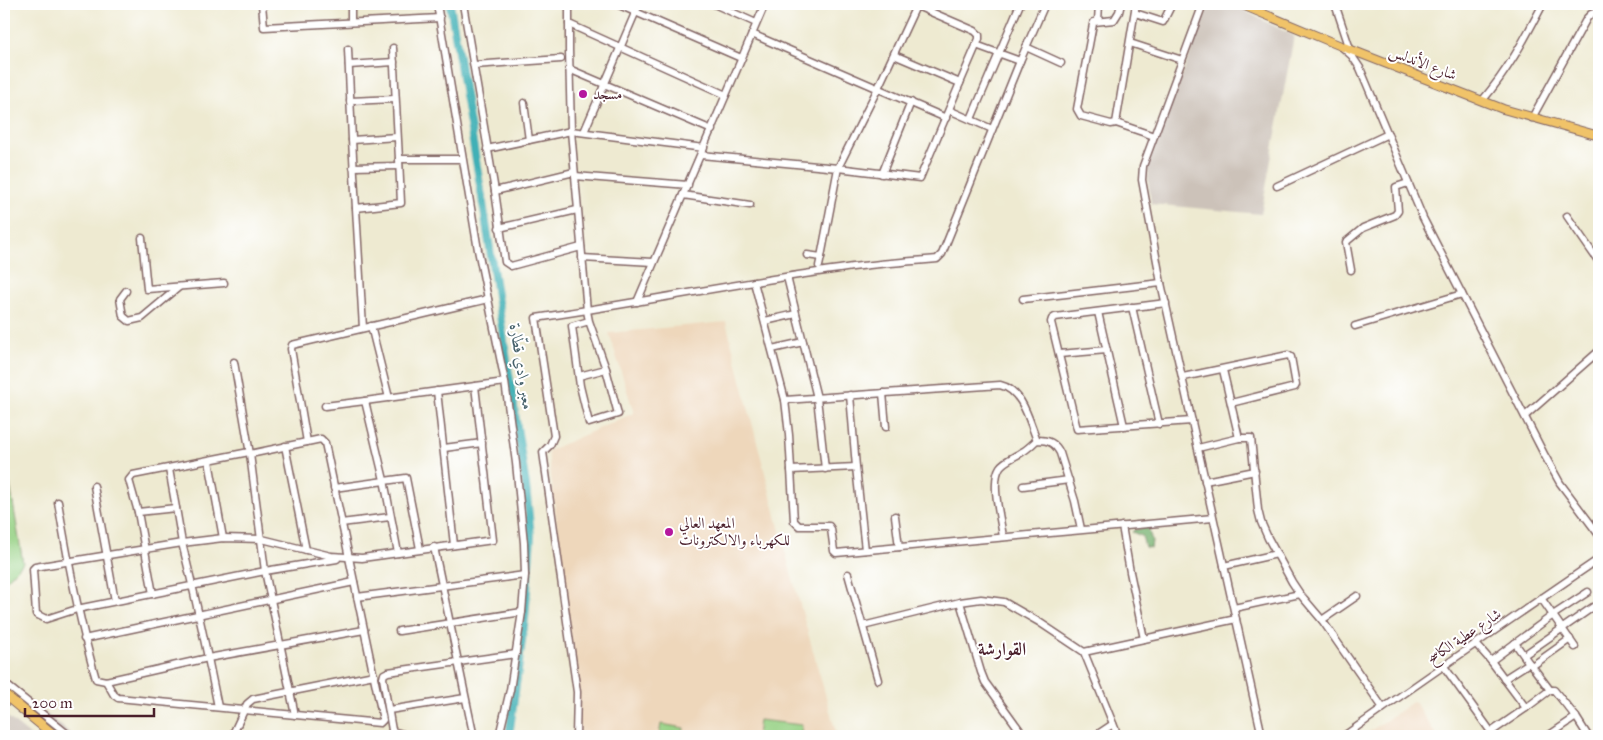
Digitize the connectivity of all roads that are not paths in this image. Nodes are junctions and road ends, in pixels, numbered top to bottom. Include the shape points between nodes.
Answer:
1 (262, 4) edge
2 (350, 4) edge
3 (437, 4) edge
4 (463, 4) edge
5 (569, 4) edge
6 (618, 4) edge
7 (639, 4) edge
8 (714, 4) edge
9 (765, 4) edge
10 (1020, 4) edge
11 (1045, 4) edge
12 (1099, 4) edge
13 (1121, 4) edge
14 (1135, 4) edge
15 (1172, 4) edge
16 (1203, 4) edge
17 (1240, 4) edge
18 (1335, 4) edge
19 (1543, 4) edge
20 (917, 5) edge
21 (1599, 11) edge
22 (636, 12) junction
23 (1135, 13) junction
24 (1591, 14) junction
25 (440, 18) junction
26 (1599, 19) edge
27 (1098, 21) junction
28 (351, 22) junction
29 (756, 23) junction
30 (569, 24) junction
31 (752, 34) junction
32 (1130, 44) junction
33 (976, 45) junction
34 (1341, 46) junction
35 (1026, 47) junction
36 (393, 48) dead end
37 (620, 48) junction
38 (348, 49) dead end
39 (1350, 49) junction
40 (999, 54) junction
41 (894, 55) junction
42 (742, 58) junction
43 (561, 59) dead end
44 (1182, 60) junction
45 (1020, 61) junction
46 (394, 62) junction
47 (1061, 63) dead end
48 (349, 64) junction
49 (474, 65) junction
50 (569, 69) junction
51 (960, 83) junction
52 (605, 84) junction
53 (878, 88) junction
54 (726, 95) junction
55 (395, 99) junction
56 (1482, 101) junction
57 (350, 102) junction
58 (911, 102) junction
59 (524, 104) dead end
60 (949, 110) junction
61 (946, 118) junction
62 (1532, 118) junction
63 (971, 119) junction
64 (1116, 124) junction
65 (992, 129) junction
66 (712, 130) junction
67 (571, 131) junction
68 (584, 132) junction
69 (1388, 134) junction
70 (1154, 136) junction
71 (1599, 136) edge
72 (397, 137) junction
73 (352, 140) junction
74 (529, 140) junction
75 (704, 148) junction
76 (487, 149) junction
77 (701, 156) junction
78 (462, 159) junction
79 (399, 163) junction
80 (353, 168) junction
81 (838, 168) junction
82 (574, 174) junction
83 (882, 174) junction
84 (1408, 183) junction
85 (688, 185) junction
86 (1277, 186) dead end
87 (494, 191) junction
88 (683, 195) junction
89 (750, 205) dead end
90 (356, 208) junction
91 (578, 210) junction
92 (1567, 216) dead end
93 (499, 228) junction
94 (142, 238) dead end
95 (580, 247) junction
96 (807, 255) dead end
97 (821, 257) junction
98 (582, 258) junction
99 (653, 262) junction
100 (1599, 262) edge
101 (819, 266) dead end
102 (1350, 270) dead end
103 (787, 277) junction
104 (754, 282) junction
105 (224, 283) dead end
106 (1161, 283) junction
107 (178, 287) junction
108 (126, 291) dead end
109 (1462, 294) junction
110 (488, 299) junction
111 (1023, 299) dead end
112 (637, 302) junction
113 (1166, 303) junction
114 (1132, 307) junction
115 (587, 311) junction
116 (1098, 312) junction
117 (796, 314) junction
118 (589, 321) junction
119 (765, 321) junction
120 (371, 326) junction
121 (1355, 326) dead end
122 (363, 328) junction
123 (803, 342) junction
124 (772, 349) junction
125 (1107, 350) junction
126 (1599, 351) edge
127 (1059, 354) junction
128 (234, 362) dead end
129 (606, 369) junction
130 (1222, 370) junction
131 (579, 376) junction
132 (1183, 377) junction
133 (505, 382) junction
134 (475, 386) junction
135 (437, 392) junction
136 (883, 393) junction
137 (850, 395) junction
138 (389, 398) junction
139 (817, 398) junction
140 (785, 400) junction
141 (365, 401) junction
142 (1231, 403) junction
143 (325, 406) dead end
144 (1525, 416) junction
145 (1192, 421) junction
146 (1159, 424) junction
147 (1124, 426) junction
148 (886, 427) dead end
149 (1239, 438) junction
150 (1037, 440) junction
151 (308, 442) junction
152 (482, 443) junction
153 (285, 446) junction
154 (444, 448) junction
155 (1198, 448) junction
156 (250, 453) junction
157 (209, 461) junction
158 (856, 467) junction
159 (169, 469) junction
160 (825, 469) junction
161 (791, 470) junction
162 (1255, 471) junction
163 (384, 480) junction
164 (1069, 480) junction
165 (1205, 481) junction
166 (94, 486) dead end
167 (1023, 486) dead end
168 (334, 488) junction
169 (58, 502) dead end
170 (176, 508) junction
171 (138, 512) junction
172 (390, 516) junction
173 (895, 516) dead end
174 (1213, 518) junction
175 (341, 523) junction
176 (1122, 526) junction
177 (1082, 529) junction
178 (1599, 535) edge
179 (1003, 537) junction
180 (223, 538) junction
181 (262, 539) junction
182 (182, 543) junction
183 (454, 545) junction
184 (899, 547) junction
185 (434, 548) junction
186 (420, 549) junction
187 (144, 550) junction
188 (306, 550) junction
189 (866, 550) junction
190 (398, 553) junction
191 (1277, 554) junction
192 (107, 556) junction
193 (348, 557) junction
194 (1599, 559) edge
195 (68, 563) junction
196 (1224, 566) junction
197 (265, 571) junction
198 (848, 574) dead end
199 (525, 575) junction
200 (354, 582) junction
201 (193, 586) junction
202 (442, 586) junction
203 (1588, 592) dead end
204 (153, 594) junction
205 (1300, 594) junction
206 (1357, 596) dead end
207 (357, 597) junction
208 (1541, 598) junction
209 (271, 599) junction
210 (115, 601) junction
211 (960, 602) junction
212 (1593, 607) dead end
213 (1234, 608) junction
214 (77, 609) junction
215 (522, 612) junction
216 (199, 614) junction
217 (1553, 615) junction
218 (1236, 619) junction
219 (1322, 620) junction
220 (449, 623) junction
221 (863, 626) junction
222 (1562, 628) junction
223 (364, 630) junction
224 (399, 630) dead end
225 (84, 639) junction
226 (1144, 639) junction
227 (1570, 639) junction
228 (1516, 643) junction
229 (1476, 644) junction
230 (280, 646) junction
231 (1575, 647) dead end
232 (1084, 652) junction
233 (516, 654) junction
234 (1524, 655) junction
235 (208, 658) junction
236 (1491, 661) junction
237 (458, 663) junction
238 (1531, 664) junction
239 (1444, 665) junction
240 (374, 675) junction
241 (1504, 679) junction
242 (878, 680) dead end
243 (106, 681) junction
244 (4, 683) edge
245 (1550, 690) junction
246 (290, 692) junction
247 (4, 694) edge
248 (465, 698) junction
249 (4, 702) edge
250 (218, 707) junction
251 (1383, 708) junction
252 (1526, 708) junction
253 (245, 709) junction
254 (389, 710) junction
255 (295, 715) junction
256 (1576, 716) junction
257 (1113, 724) junction
258 (393, 733) edge
259 (1493, 734) edge
260 (46, 736) edge
261 (55, 736) edge
262 (70, 736) edge
263 (235, 736) edge
264 (410, 736) edge
265 (472, 736) edge
266 (499, 736) edge
267 (576, 736) edge
268 (1024, 736) edge
269 (1095, 736) edge
270 (1118, 736) edge
271 (1262, 736) edge
272 (1344, 736) edge
273 (1548, 736) edge
274 (1588, 736) edge

1 - 28 street via 264,27
2 - 28 street
3 - 25 street
4 - 49 street
5 - 30 street
6 - 22 street
7 - 22 street
8 - 29 street
9 - 29 street
10 - 40 street
11 - 35 street
12 - 27 street
13 - 27 street via 1114,20
14 - 23 street
15 - 23 street via 1163,22
16 - 44 street
17 - 34 main road, شارع الأندلس
18 - 39 street
19 - 56 street via 1501,79
20 - 33 street via 975,31 979,35
20 - 41 street
21 - 24 street
22 - 37 street
22 - 42 street
23 - 32 street
24 - 26 street
24 - 62 street
25 - 28 street
25 - 78 street
27 - 64 street via 1093,24 1078,113
29 - 31 street
30 - 37 street
30 - 50 street
31 - 42 street
31 - 53 street
32 - 44 street
32 - 64 street
33 - 40 street
33 - 51 street
34 - 39 main road, شارع الأندلس
34 - 69 street via 1360,68
35 - 45 street
35 - 47 street
36 - 46 street
37 - 52 street
37 - 54 street
38 - 48 street
39 - 56 main road, شارع الأندلس
40 - 45 street
40 - 63 street
41 - 51 street
41 - 53 street
42 - 54 street
43 - 49 street
44 - 70 street
45 - 65 street
46 - 48 street
46 - 55 street
48 - 57 street
49 - 76 street
50 - 52 street
50 - 67 street
51 - 60 street
52 - 66 street
52 - 68 street
53 - 58 street
53 - 81 street
54 - 66 street
55 - 57 street
55 - 72 street
56 - 62 main road, شارع الأندلس
57 - 73 street
58 - 61 street
58 - 83 street
59 - 74 street
60 - 61 street
60 - 63 street
61 - 83 street via 920,178
62 - 71 main road, شارع الأندلس
63 - 65 street
64 - 70 street
65 - 103 street via 942,254 937,259
66 - 75 street
67 - 68 street
67 - 74 street
67 - 82 street
68 - 75 street
69 - 84 street
69 - 86 street
70 - 106 street via 1143,166 1142,180
72 - 73 street
72 - 79 street
73 - 80 street
74 - 76 street
75 - 77 street
76 - 87 street
77 - 81 street
77 - 85 street
78 - 79 street
78 - 110 street
79 - 80 street
79 - 90 street via 401,203
80 - 90 street
81 - 83 street
81 - 97 street
82 - 85 street
82 - 87 street
82 - 91 street
84 - 102 street via 1396,187 1398,211 1395,215 1363,228 1346,242
84 - 109 street
85 - 88 street
87 - 93 street
88 - 89 street
88 - 99 street
90 - 122 street
91 - 93 street
91 - 95 street
92 - 100 street
93 - 95 street via 505,262 511,266
94 - 107 street via 147,289
95 - 98 street
96 - 97 street
97 - 101 street
98 - 99 street
98 - 115 street
99 - 112 street
103 - 104 street
103 - 117 street
104 - 112 street
104 - 119 street
105 - 107 street
106 - 111 street
106 - 113 street
107 - 108 street via 142,318 129,321 123,316 120,299
109 - 121 street
109 - 144 street
110 - 120 street
110 - 133 street
112 - 115 street
113 - 114 street
113 - 132 street
114 - 116 street
114 - 146 street
115 - 118 street
115 - 267 street via 536,318 554,436 543,452 577,692
116 - 125 street
116 - 127 street via 1053,318 1051,322
117 - 119 street
117 - 123 street
118 - 129 street
118 - 131 street via 572,326
119 - 124 street
120 - 122 street
120 - 138 street
122 - 151 street via 292,345
123 - 124 street
123 - 139 street
124 - 140 street
125 - 127 street
125 - 147 street
126 - 144 street
127 - 147 street via 1076,428
128 - 156 street
129 - 131 street
129 - 131 street via 618,414 590,423
130 - 132 street
130 - 142 street
130 - 142 street via 1288,355 1292,360 1295,387
132 - 145 street
133 - 134 street
133 - 199 street
134 - 135 street
134 - 152 street
135 - 138 street
135 - 154 street
136 - 137 street
136 - 148 street
136 - 150 street via 1005,386 1020,398
137 - 139 street
137 - 158 street
138 - 141 street
139 - 140 street
139 - 160 street
140 - 161 street
141 - 143 street
141 - 163 street
142 - 149 street
144 - 178 street via 1560,483
145 - 146 street
145 - 155 street
146 - 147 street
149 - 155 street
149 - 162 street via 1252,439
150 - 164 street via 1056,446
150 - 179 street via 1008,460 997,473
151 - 153 street
151 - 168 street via 321,440 325,443
152 - 154 street
152 - 183 street via 493,540
153 - 156 street
153 - 188 street
154 - 183 street
155 - 165 street
156 - 157 street
156 - 181 street
157 - 159 street
157 - 180 street
158 - 160 street
158 - 189 street
159 - 170 street
159 - 171 street via 131,477 129,480
160 - 161 street
161 - 189 street via 796,524 830,526 836,553
162 - 165 street
162 - 191 street via 1261,522
163 - 168 street
163 - 172 street
163 - 186 street via 403,477 408,480
164 - 167 street
164 - 177 street
165 - 174 street
166 - 192 street
168 - 175 street
169 - 195 street
170 - 171 street
170 - 182 street
171 - 187 street
172 - 175 street
172 - 190 street
173 - 184 street
174 - 176 street
174 - 196 street
175 - 193 street
176 - 177 street
176 - 226 street
177 - 179 street
179 - 184 street
180 - 181 street
180 - 182 street
181 - 188 street
181 - 197 street
182 - 187 street
182 - 201 street
183 - 185 street
184 - 189 street
185 - 186 street
185 - 202 street
186 - 190 street
187 - 192 street
187 - 204 street
188 - 193 street
190 - 193 street
191 - 196 street
191 - 205 street
192 - 195 street
192 - 210 street
193 - 197 street
193 - 200 street
194 - 208 street, شارع عطية الكاسح
195 - 214 street
195 - 214 street via 33,570 36,614 46,619
196 - 213 street
197 - 201 street
197 - 209 street
198 - 221 street
199 - 202 street
199 - 215 street
200 - 207 street
200 - 209 street
201 - 204 street
201 - 216 street
202 - 207 street
202 - 220 street
203 - 217 street
204 - 210 street
205 - 213 street
205 - 219 street
206 - 219 street
207 - 223 street
208 - 217 street
208 - 229 street, شارع عطية الكاسح
209 - 216 street
209 - 230 street
210 - 214 street
211 - 221 street
211 - 232 street via 981,599 1004,602
211 - 268 street via 983,677
212 - 222 street
213 - 218 street
214 - 225 street
215 - 220 street
215 - 233 street
216 - 225 street
216 - 235 street
217 - 222 street
217 - 228 street
218 - 226 street
218 - 271 street
219 - 251 street
220 - 224 street
220 - 237 street
221 - 242 street
222 - 227 street
222 - 234 street
223 - 230 street
223 - 240 street
225 - 243 street via 96,679
226 - 232 street
227 - 231 street
227 - 238 street
228 - 234 street
228 - 236 street
229 - 236 street
229 - 239 street, شارع عطية الكاسح
230 - 235 street
230 - 246 street
232 - 257 street
233 - 237 street
233 - 266 street
234 - 238 street
235 - 243 street
235 - 250 street
236 - 241 street
237 - 248 street
237 - 254 street via 384,674
238 - 241 street
238 - 245 street
239 - 251 street, شارع عطية الكاسح
239 - 259 street
240 - 246 street
240 - 255 street via 382,722
241 - 252 street
243 - 250 street via 118,698
244 - 262 street
245 - 252 street
245 - 256 street via 1556,691
246 - 253 street via 253,699
246 - 255 street
247 - 261 highway
248 - 254 street
248 - 265 street
249 - 260 highway
250 - 253 street
251 - 272 street, شارع عطية الكاسح
252 - 259 street
253 - 255 street
253 - 263 street
254 - 258 street
256 - 273 street
256 - 274 street
257 - 269 street
257 - 270 street
258 - 264 street

